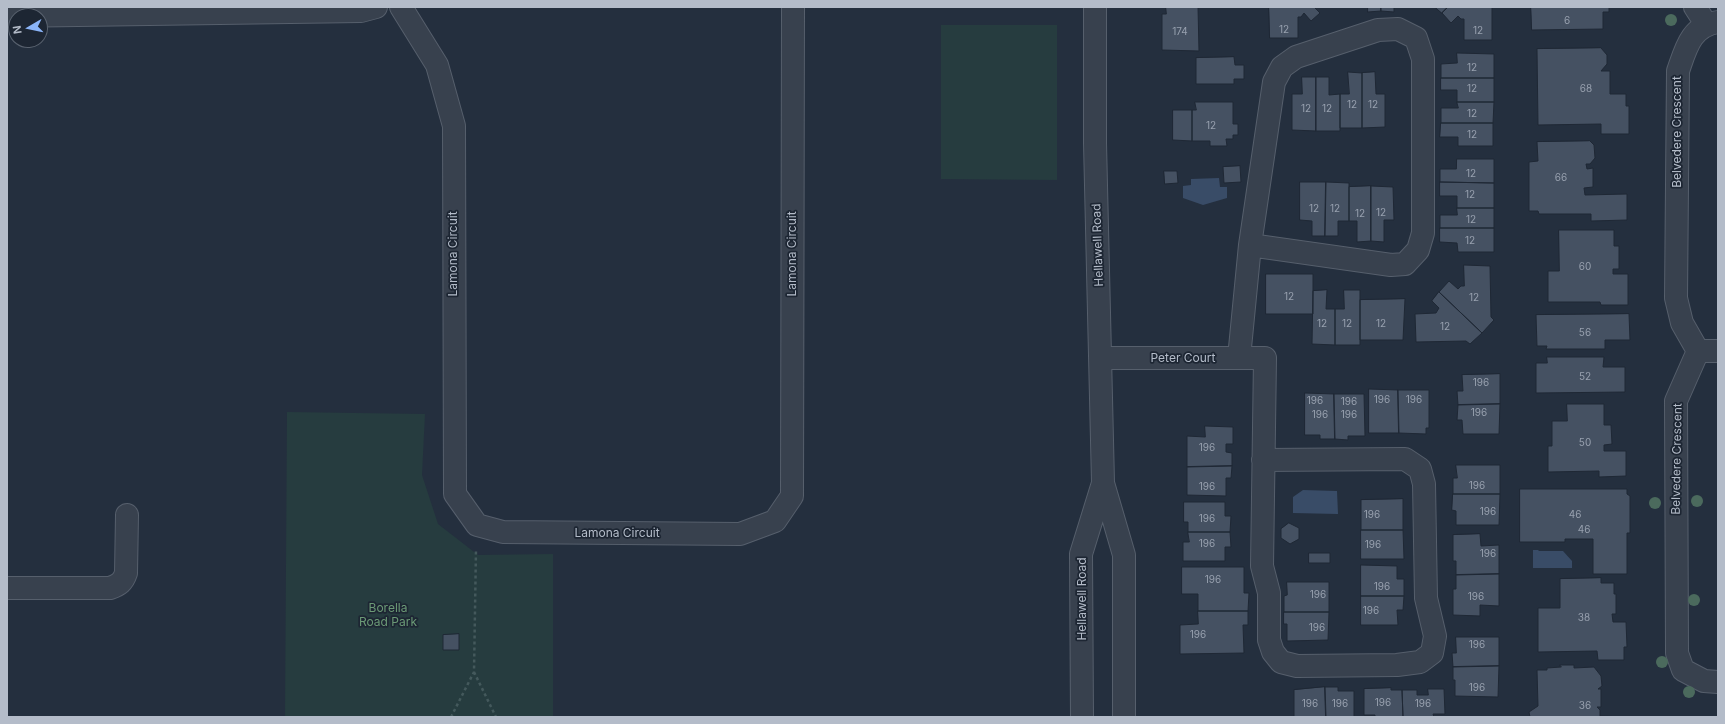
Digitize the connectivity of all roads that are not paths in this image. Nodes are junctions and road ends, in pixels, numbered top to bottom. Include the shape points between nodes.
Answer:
1 (376, 7) edge
2 (401, 7) edge
3 (793, 7) edge
4 (1095, 7) edge
5 (7, 16) edge
6 (1707, 18) edge
7 (1250, 245) junction
8 (1708, 351) edge
9 (1101, 358) junction
10 (1239, 358) junction
11 (1263, 460) junction
12 (1103, 483) junction
13 (127, 515) dead end
14 (7, 588) edge
15 (1718, 682) edge
16 (1082, 717) edge
17 (1124, 717) edge

1 - 5 street via 353,11
2 - 3 street, Lamona Circuit via 437,65 454,126 455,494 477,525 503,532 740,534 775,521 792,496
4 - 9 street, Hellawell Road via 1095,143
6 - 8 street, Belvedere Crescent via 1689,40 1678,71 1676,298 1682,323
7 - 7 street via 1274,82 1282,67 1296,57 1378,30 1398,29 1416,38 1423,59 1423,233 1418,250 1405,264 1391,265
7 - 10 street
8 - 15 street, Belvedere Crescent via 1676,401 1677,653 1683,670 1704,681
9 - 10 street, Peter Court
9 - 12 street, Hellawell Road
10 - 11 street, Peter Court via 1265,358
11 - 11 street via 1405,459 1420,469 1424,484 1426,598 1435,636 1432,653 1420,662 1397,665 1297,666 1281,662 1273,652 1269,640 1269,593 1262,566
12 - 16 street, Hellawell Road via 1081,554
12 - 17 street, Hellawell Road via 1124,555
13 - 14 street via 126,573 119,585 110,588

